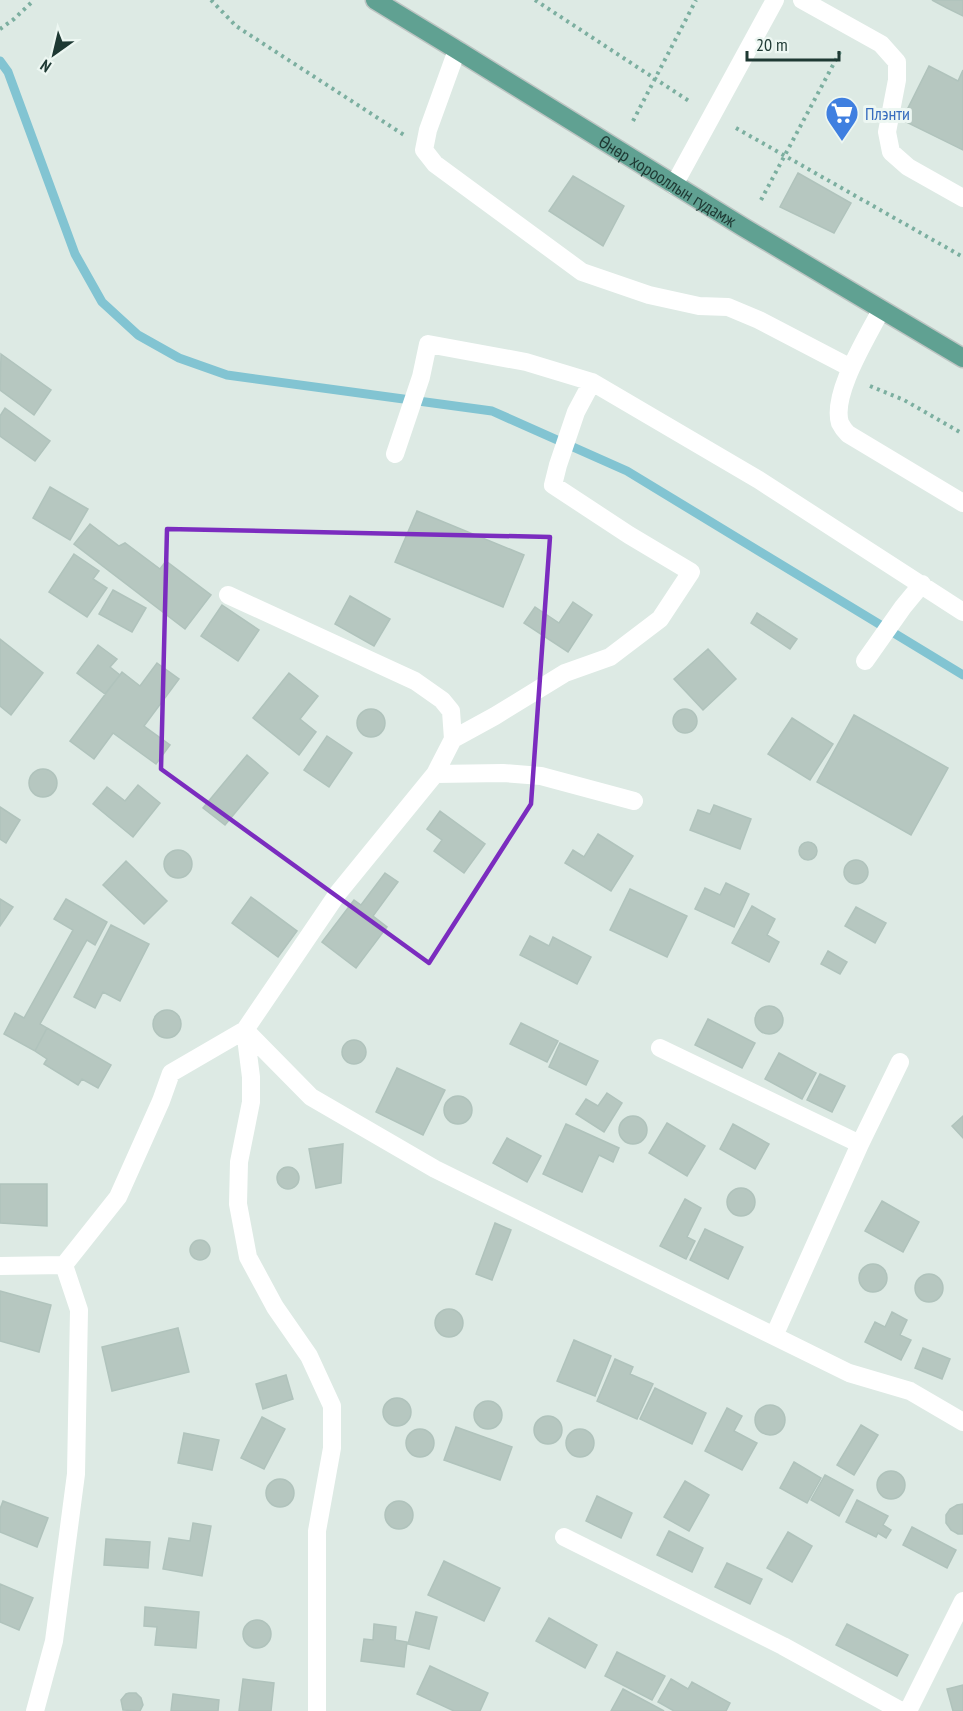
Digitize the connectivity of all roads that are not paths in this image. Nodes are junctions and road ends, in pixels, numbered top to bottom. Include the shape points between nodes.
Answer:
1 (375, 0) edge
2 (775, 0) edge
3 (802, 0) edge
4 (457, 50) junction
5 (674, 185) junction
6 (963, 198) edge
7 (881, 310) junction
8 (963, 358) edge
9 (850, 368) junction
10 (592, 382) junction
11 (395, 454) dead end
12 (963, 503) edge
13 (922, 585) junction
14 (228, 595) dead end
15 (963, 612) edge
16 (865, 661) dead end
17 (453, 739) junction
18 (435, 774) junction
19 (634, 801) dead end
20 (245, 1030) junction
21 (660, 1048) dead end
22 (900, 1062) dead end
23 (860, 1144) junction
24 (64, 1265) junction
25 (0, 1266) edge
26 (774, 1336) junction
27 (963, 1422) edge
28 (564, 1537) dead end
29 (963, 1600) edge
30 (320, 1710) edge
31 (35, 1711) edge
32 (901, 1711) edge
33 (908, 1711) edge

1 - 4 main road, Өнөр хорооллын гудамж
2 - 5 street
3 - 6 street via 881,44 897,62 887,132 891,152 908,167
4 - 5 main road, Өнөр хорооллын гудамж
4 - 9 street via 424,150 435,164 582,272 649,295 728,308
5 - 7 main road, Өнөр хорооллын гудамж
7 - 8 main road, Өнөр хорооллын гудамж
7 - 9 street
9 - 12 street via 838,409 840,423 848,434
10 - 11 street via 526,362 428,344
10 - 13 street via 759,480
10 - 17 street via 576,412 553,485 628,536 691,572 660,619 610,657 565,673
13 - 15 street
13 - 16 street
14 - 17 street via 414,681 451,711
17 - 18 street
18 - 19 street via 541,777
18 - 20 street via 338,893
20 - 24 street via 171,1073 118,1197
20 - 26 street via 311,1097 435,1169
20 - 30 street via 251,1102 239,1162 238,1204 248,1257 275,1307 309,1356 332,1406 332,1448 317,1531
21 - 23 street
22 - 23 street
23 - 26 street
24 - 25 street
24 - 31 street via 79,1310 76,1474 54,1641
26 - 27 street via 849,1373 910,1391
28 - 32 street via 783,1646
29 - 33 street

